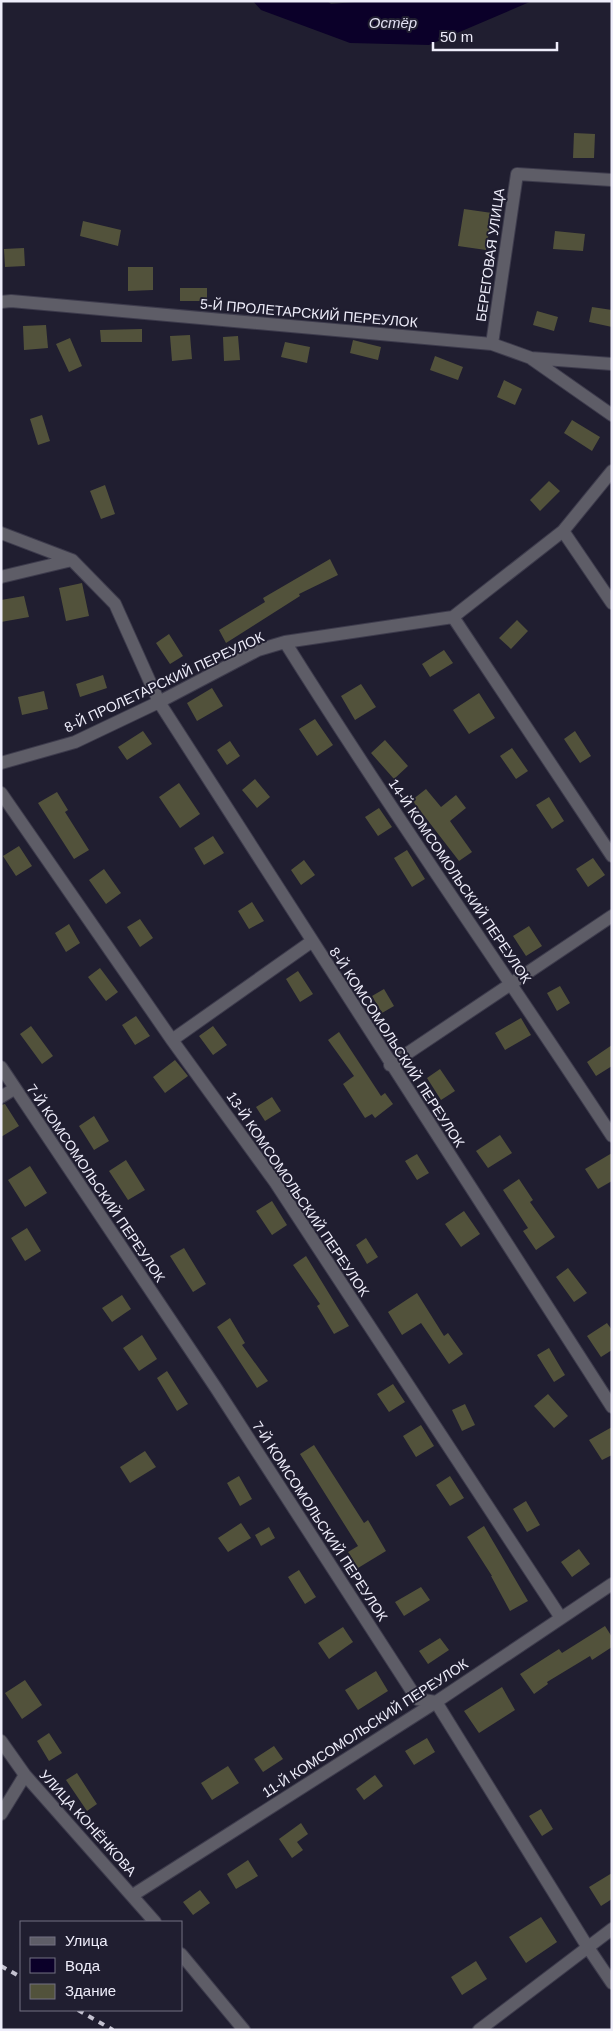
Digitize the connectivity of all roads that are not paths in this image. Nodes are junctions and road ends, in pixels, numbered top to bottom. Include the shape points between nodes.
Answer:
1 (612, 180) edge
2 (1, 302) edge
3 (492, 344) junction
4 (531, 358) junction
5 (612, 364) edge
6 (612, 415) edge
7 (612, 471) edge
8 (564, 531) junction
9 (1, 533) edge
10 (72, 560) junction
11 (1, 577) edge
12 (612, 603) edge
13 (453, 617) junction
14 (285, 642) junction
15 (159, 702) junction
16 (1, 763) edge
17 (1, 794) edge
18 (612, 856) edge
19 (612, 916) edge
20 (311, 942) junction
21 (511, 983) junction
22 (172, 1040) junction
23 (390, 1065) junction
24 (1, 1067) edge
25 (14, 1089) junction
26 (1, 1097) edge
27 (612, 1136) edge
28 (612, 1407) edge
29 (612, 1584) edge
30 (561, 1618) junction
31 (436, 1702) junction
32 (1, 1741) edge
33 (25, 1775) junction
34 (1, 1814) edge
35 (133, 1895) junction
36 (154, 1921) edge
37 (612, 1929) edge
38 (587, 1946) junction
39 (182, 1955) edge
40 (612, 1983) edge
41 (244, 2030) edge
42 (479, 2030) edge

1 - 3 street, БЕРЕГОВАЯ УЛИЦА via 517,174
2 - 3 street, 5-Й ПРОЛЕТАРСКИЙ ПЕРЕУЛОК
3 - 4 street, 5-Й ПРОЛЕТАРСКИЙ ПЕРЕУЛОК
4 - 5 street, 5-Й ПРОЛЕТАРСКИЙ ПЕРЕУЛОК
4 - 6 street
7 - 8 street, 8-Й ПРОЛЕТАРСКИЙ ПЕРЕУЛОК
8 - 12 street
8 - 13 street, 8-Й ПРОЛЕТАРСКИЙ ПЕРЕУЛОК
9 - 10 street
10 - 11 street
10 - 15 street, 8-Й КОМСОМОЛЬСКИЙ ПЕРЕУЛОК via 115,604
13 - 14 street, 8-Й ПРОЛЕТАРСКИЙ ПЕРЕУЛОК
13 - 18 street
14 - 15 street, 8-Й ПРОЛЕТАРСКИЙ ПЕРЕУЛОК via 258,650
14 - 21 street, 14-Й КОМСОМОЛЬСКИЙ ПЕРЕУЛОК via 352,749
15 - 16 street, 8-Й ПРОЛЕТАРСКИЙ ПЕРЕУЛОК via 75,742
15 - 20 street, 8-Й КОМСОМОЛЬСКИЙ ПЕРЕУЛОК
17 - 22 street, 13-Й КОМСОМОЛЬСКИЙ ПЕРЕУЛОК
19 - 21 street
20 - 22 street
20 - 23 street, 8-Й КОМСОМОЛЬСКИЙ ПЕРЕУЛОК
21 - 23 street
21 - 27 street, 14-Й КОМСОМОЛЬСКИЙ ПЕРЕУЛОК
22 - 30 street, 13-Й КОМСОМОЛЬСКИЙ ПЕРЕУЛОК via 275,1182
23 - 28 street, 8-Й КОМСОМОЛЬСКИЙ ПЕРЕУЛОК
24 - 25 street, 7-Й КОМСОМОЛЬСКИЙ ПЕРЕУЛОК
25 - 26 street
25 - 31 street, 7-Й КОМСОМОЛЬСКИЙ ПЕРЕУЛОК via 216,1388 417,1699
29 - 30 street, 11-Й КОМСОМОЛЬСКИЙ ПЕРЕУЛОК
30 - 31 street, 11-Й КОМСОМОЛЬСКИЙ ПЕРЕУЛОК
31 - 35 street, 11-Й КОМСОМОЛЬСКИЙ ПЕРЕУЛОК
31 - 38 street
32 - 33 street, УЛИЦА КОНЁНКОВА
33 - 34 street
33 - 35 street, УЛИЦА КОНЁНКОВА
35 - 36 street, УЛИЦА КОНЁНКОВА
37 - 38 street
38 - 40 street
38 - 42 street
39 - 41 street

